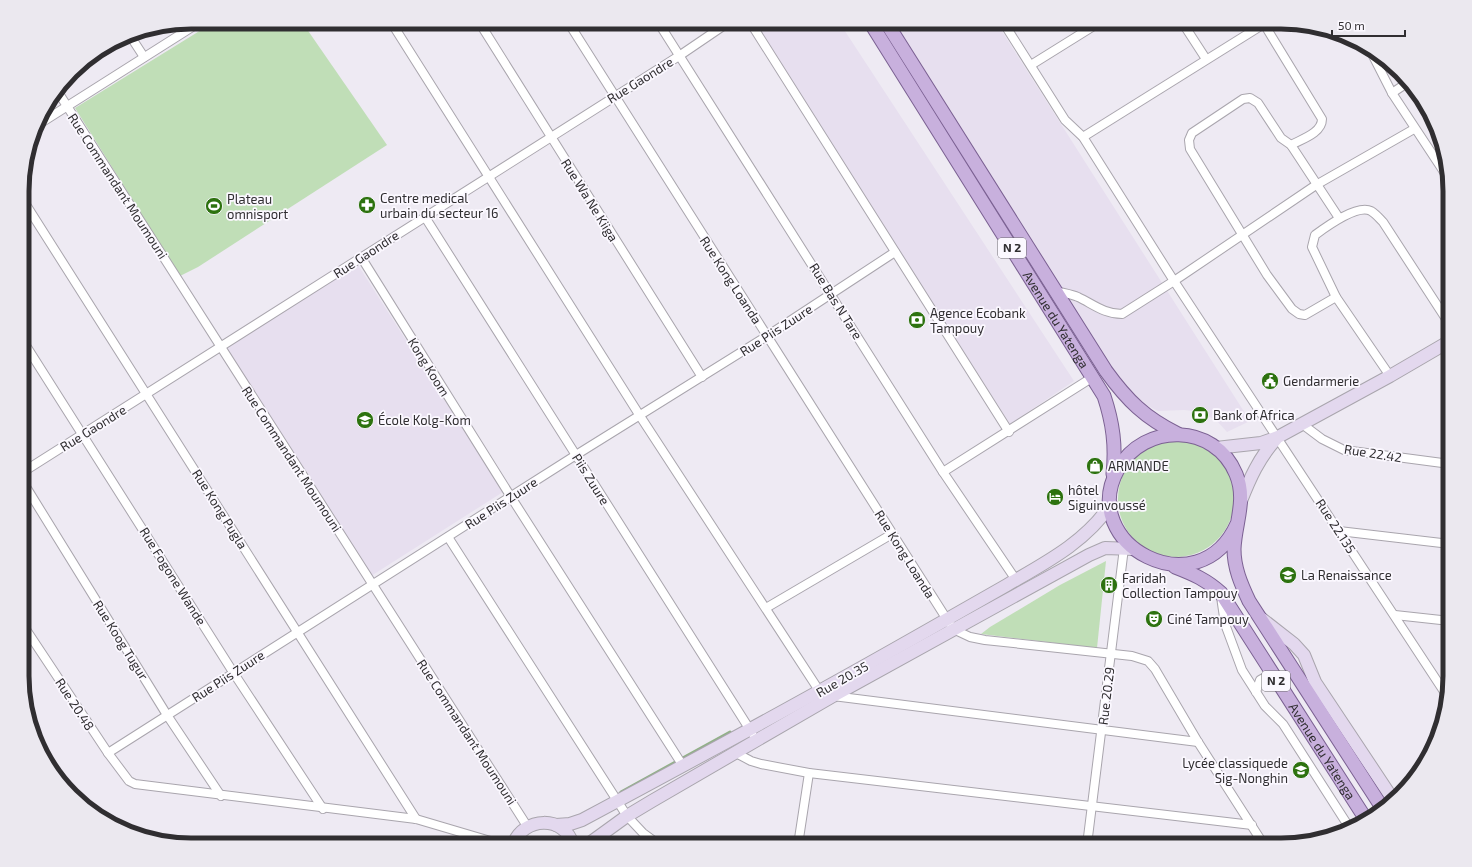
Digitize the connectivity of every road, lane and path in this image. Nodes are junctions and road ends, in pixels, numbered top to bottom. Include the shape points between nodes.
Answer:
1 (189, 29) edge
2 (395, 29) edge
3 (483, 29) edge
4 (572, 29) edge
5 (662, 29) edge
6 (719, 29) edge
7 (754, 29) edge
8 (875, 29) edge
9 (890, 29) edge
10 (1008, 29) edge
11 (1089, 29) edge
12 (1187, 29) edge
13 (1256, 29) edge
14 (1270, 29) edge
15 (133, 40) edge
16 (679, 56) junction
17 (144, 57) junction
18 (1374, 58) edge
19 (1206, 59) junction
20 (1031, 65) junction
21 (1404, 85) edge
22 (1392, 93) junction
23 (60, 95) edge
24 (614, 96) junction
25 (67, 106) junction
26 (46, 120) edge
27 (1414, 129) junction
28 (550, 137) junction
29 (1082, 137) junction
30 (1291, 145) junction
31 (1441, 165) edge
32 (488, 176) junction
33 (1316, 185) junction
34 (29, 209) edge
35 (425, 217) junction
36 (1339, 218) junction
37 (1244, 234) junction
38 (1021, 250) junction
39 (895, 252) junction
40 (361, 257) junction
41 (1174, 281) junction
42 (1056, 291) junction
43 (832, 294) junction
44 (1336, 297) junction
45 (1443, 314) edge
46 (767, 336) junction
47 (1443, 345) edge
48 (221, 348) junction
49 (29, 350) edge
50 (1390, 376) junction
51 (702, 377) junction
52 (1093, 377) junction
53 (148, 394) junction
54 (640, 416) junction
55 (1302, 424) junction
56 (1009, 432) junction
57 (83, 434) junction
58 (1178, 434) junction
59 (1278, 437) junction
60 (1216, 448) junction
61 (576, 455) junction
62 (1443, 463) edge
63 (29, 468) edge
64 (943, 472) junction
65 (1112, 487) junction
66 (29, 492) edge
67 (511, 497) junction
68 (1241, 502) junction
69 (1111, 504) junction
70 (1237, 524) junction
71 (1339, 531) junction
72 (892, 534) junction
73 (448, 537) junction
74 (1443, 543) edge
75 (1128, 548) junction
76 (1166, 564) junction
77 (1016, 580) junction
78 (372, 585) junction
79 (1221, 594) junction
80 (766, 608) junction
81 (1256, 615) junction
82 (1395, 615) junction
83 (1443, 620) edge
84 (950, 624) junction
85 (298, 631) junction
86 (29, 634) edge
87 (1111, 654) junction
88 (233, 672) junction
89 (1271, 674) junction
90 (1443, 689) edge
91 (1256, 692) junction
92 (827, 694) junction
93 (167, 714) junction
94 (1102, 729) junction
95 (753, 736) junction
96 (1198, 742) junction
97 (108, 753) junction
98 (736, 753) junction
99 (683, 766) junction
100 (809, 773) junction
101 (221, 796) junction
102 (1391, 796) edge
103 (617, 802) junction
104 (1380, 805) edge
105 (1092, 807) junction
106 (323, 809) junction
107 (1363, 815) edge
108 (627, 816) junction
109 (416, 819) junction
110 (1347, 824) edge
111 (556, 825) junction
112 (1252, 825) junction
113 (527, 826) junction
114 (480, 838) edge
115 (516, 838) edge
116 (570, 838) edge
117 (597, 838) edge
118 (650, 838) edge
119 (799, 838) edge
120 (1088, 838) edge
121 (1260, 838) edge

1 - 17 street
2 - 32 street
3 - 28 street, Rue Wa Ne Kiiga
4 - 24 street, Rue Kong Loanda
5 - 16 street, Rue Bas N Tare
6 - 16 street, Rue Gaondre
7 - 39 street
8 - 38 main road, Avenue du Yatenga / N 2
9 - 38 main road, Avenue du Yatenga / N 2
10 - 20 street, Rue 22.135
11 - 20 street
12 - 19 street
13 - 19 street
14 - 30 street via 1322,119 1319,129
15 - 17 street
16 - 24 street, Rue Gaondre
16 - 43 street, Rue Bas N Tare
17 - 25 street
18 - 22 street
19 - 29 street
20 - 29 street, Rue 22.135 via 1065,120
21 - 22 street
22 - 27 street
23 - 25 street, Rue Commandant Moumouni
24 - 28 street, Rue Gaondre
24 - 46 street, Rue Kong Loanda
25 - 26 street
25 - 48 street, Rue Commandant Moumouni
27 - 31 street
27 - 33 street
28 - 32 street, Rue Gaondre
28 - 51 street, Rue Wa Ne Kiiga
29 - 41 street, Rue 22.135
30 - 33 street
30 - 37 street via 1281,138 1258,103 1250,98 1243,99 1192,133 1189,140 1190,148
32 - 35 street, Rue Gaondre
32 - 54 street
33 - 36 street
33 - 37 street
34 - 53 street, Rue Kong Pugla
35 - 40 street, Rue Gaondre
35 - 61 street, Piis Zuure
36 - 44 street via 1314,235 1312,247
36 - 45 street via 1366,209 1378,217
37 - 41 street
37 - 44 street via 1292,309 1299,314 1305,315
38 - 42 main road, Avenue du Yatenga / N 2
38 - 52 main road, Avenue du Yatenga / N 2
39 - 43 street, Rue Piis Zuure
39 - 56 street
40 - 48 street, Rue Gaondre
40 - 67 street, Kong Koom
41 - 42 street via 1122,314 1100,310 1076,296
41 - 59 street, Rue 22.135
42 - 58 main road, Avenue du Yatenga / N 2 via 1123,394 1158,425
43 - 46 street, Rue Piis Zuure
43 - 64 street, Rue Bas N Tare
44 - 50 street
46 - 51 street, Rue Piis Zuure
46 - 72 street, Rue Kong Loanda
47 - 50 main road
48 - 53 street, Rue Gaondre
48 - 78 street, Rue Commandant Moumouni
49 - 57 street, Rue Fogone Wande
50 - 55 main road
51 - 54 street, Rue Piis Zuure
52 - 56 street
52 - 65 main road, Avenue du Yatenga / N 2 via 1104,396 1114,436 1116,454
53 - 57 street, Rue Gaondre
53 - 85 street, Rue Kong Pugla
54 - 61 street, Rue Piis Zuure
54 - 80 street
55 - 59 main road
55 - 62 street, Rue 22.42 via 1322,439 1344,450
56 - 64 street
57 - 63 street, Rue Gaondre
57 - 88 street, Rue Fogone Wande
58 - 60 main road, N 2 via 1198,438
58 - 65 main road, N 2 via 1153,438 1131,451 1116,471
59 - 60 main road via 1261,444
59 - 68 main road via 1252,473
59 - 71 street, Rue 22.135
60 - 68 main road, N 2 via 1230,462 1240,488
61 - 67 street, Rue Piis Zuure
61 - 95 street, Piis Zuure
64 - 77 street, Rue Bas N Tare
65 - 69 main road, N 2
66 - 93 street, Rue Koog Tugur
67 - 73 street, Rue Piis Zuure
67 - 99 street, Kong Koom
68 - 70 main road, N 2
69 - 75 main road, N 2 via 1116,525
69 - 77 main road, Rue 20.35 via 1097,523 1079,539 1049,561
70 - 76 main road, N 2 via 1226,543 1208,557 1188,564
70 - 81 main road, Avenue du Yatenga / N 2 via 1235,563
71 - 74 street
71 - 82 street, Rue 22.135
72 - 80 street
72 - 84 street, Rue Kong Loanda
73 - 78 street, Rue Piis Zuure
73 - 103 street
75 - 76 main road, N 2 via 1148,559
75 - 84 main road, Rue 20.35 via 1105,548
75 - 87 street, Rue 20.29
76 - 79 main road, Avenue du Yatenga / N 2 via 1199,576
77 - 84 main road, Rue 20.35
78 - 85 street, Rue Piis Zuure
78 - 113 street, Rue Commandant Moumouni
79 - 89 main road, Avenue du Yatenga / N 2
79 - 91 street via 1225,624 1242,670
80 - 92 street
81 - 102 main road via 1294,644 1304,655 1315,682
81 - 104 main road, Avenue du Yatenga / N 2
82 - 83 street
82 - 90 street, Rue 22.135
84 - 87 street via 970,637 985,640
84 - 92 main road, Rue 20.35
85 - 88 street, Rue Piis Zuure
85 - 109 street, Rue Kong Pugla
86 - 97 street, Rue 20.48
87 - 94 street, Rue 20.29
87 - 96 street via 1148,661
88 - 93 street, Rue Piis Zuure
88 - 106 street, Rue Fogone Wande
89 - 91 street via 1260,680
89 - 107 main road, Avenue du Yatenga / N 2
91 - 110 street via 1265,706 1283,724
92 - 94 street
92 - 95 main road, Rue 20.35
93 - 97 street, Rue Piis Zuure
93 - 101 street, Rue Koog Tugur
94 - 96 street
94 - 105 street, Rue 20.29
95 - 98 main road, Rue 20.35
95 - 99 main road, Rue 20.35
96 - 112 street
97 - 101 street, Rue 20.48 via 129,781
98 - 100 street via 756,763
98 - 108 main road, Rue 20.35
99 - 103 main road, Rue 20.35
100 - 105 street
100 - 119 street
101 - 106 street
103 - 108 street
103 - 111 main road, Rue 20.35 via 582,820
105 - 112 street
105 - 120 street, Rue 20.29
106 - 109 street
108 - 117 main road, Rue 20.35
108 - 118 street
109 - 114 street
111 - 113 main road, Rue 20.35 via 542,822
111 - 116 main road via 566,831
112 - 121 street
113 - 115 main road

